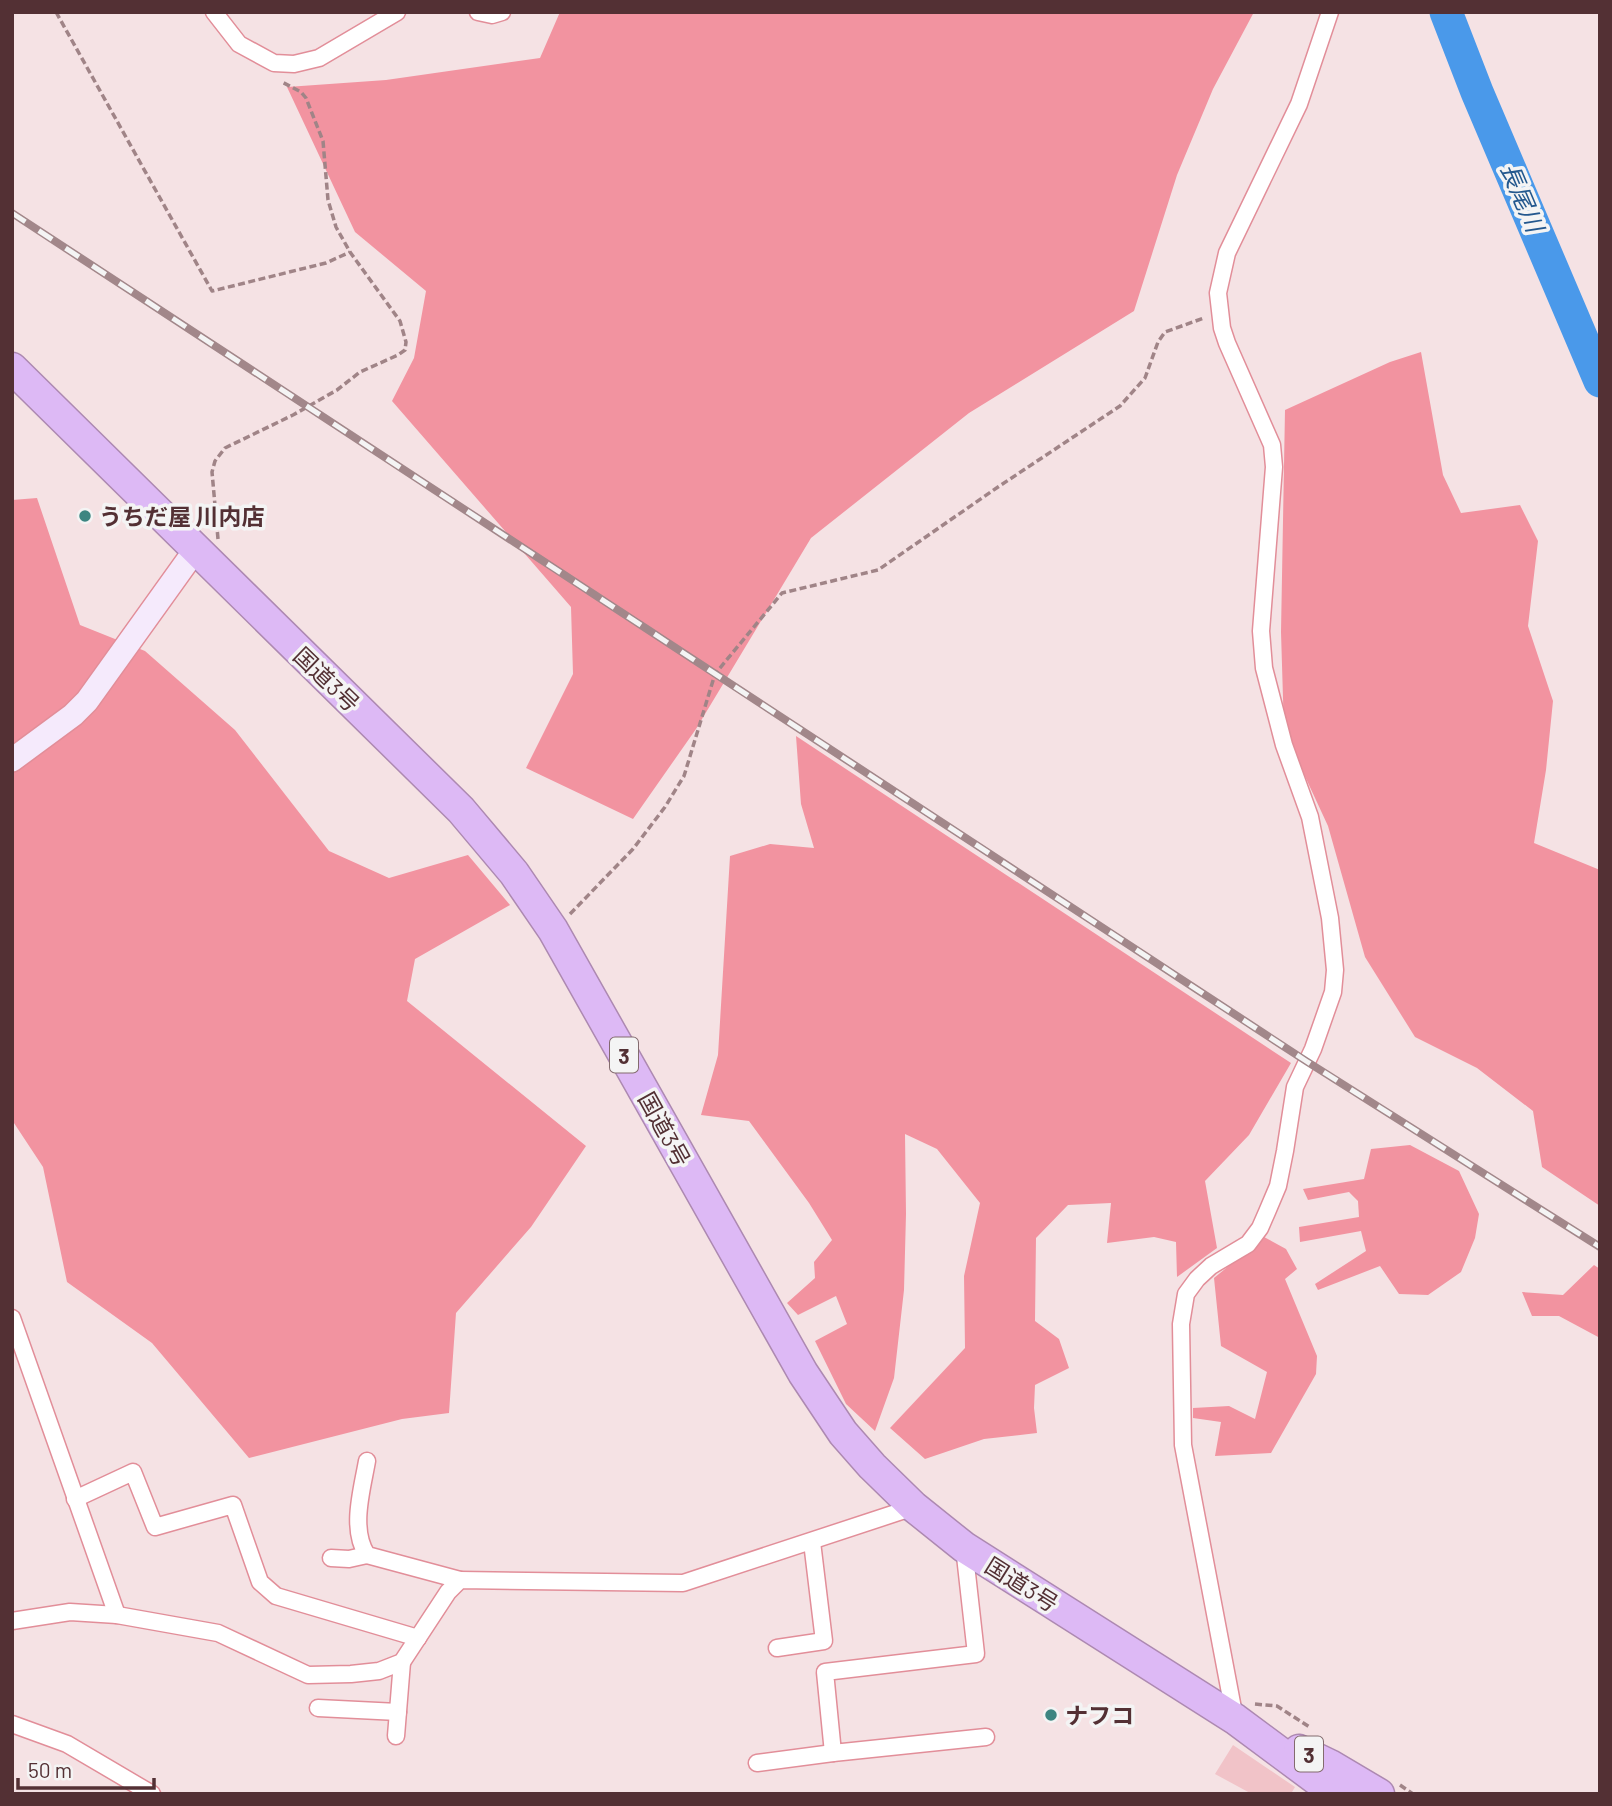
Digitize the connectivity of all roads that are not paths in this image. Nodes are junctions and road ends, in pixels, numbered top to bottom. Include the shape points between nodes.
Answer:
1 (214, 12) edge
2 (397, 12) edge
3 (478, 12) edge
4 (502, 12) edge
5 (1331, 12) edge
6 (12, 369) edge
7 (205, 559) junction
8 (12, 760) edge
9 (12, 1318) edge
10 (367, 1461) dead end
11 (75, 1499) junction
12 (914, 1507) junction
13 (811, 1542) junction
14 (964, 1547) junction
15 (367, 1555) junction
16 (331, 1558) dead end
17 (460, 1580) junction
18 (117, 1615) junction
19 (12, 1621) edge
20 (418, 1638) junction
21 (777, 1648) dead end
22 (402, 1662) junction
23 (318, 1708) dead end
24 (398, 1712) junction
25 (1235, 1719) junction
26 (12, 1724) edge
27 (396, 1735) dead end
28 (986, 1737) dead end
29 (834, 1753) junction
30 (757, 1763) dead end
31 (152, 1794) edge
32 (1336, 1794) edge
33 (1379, 1794) edge

1 - 2 street via 239,44 274,63 294,64 318,58
3 - 4 street
5 - 25 street via 1299,104 1227,253 1218,293 1227,343 1272,445 1261,631 1264,668 1310,817 1335,970 1333,992 1294,1087 1278,1186 1267,1212 1248,1244 1197,1279 1186,1294 1181,1324 1183,1445
6 - 7 highway, 国道3号 / 3
7 - 8 street via 87,701
7 - 12 highway, 国道3号 / 3 via 461,810 514,873 553,930 815,1393 843,1433
9 - 11 street
10 - 15 street via 359,1542
11 - 18 street
11 - 20 street via 133,1472 155,1527 233,1505 260,1582 276,1596
12 - 13 street
12 - 14 highway, 国道3号 / 3
13 - 17 street via 683,1583
13 - 21 street via 824,1641
14 - 25 highway, 国道3号 / 3
14 - 29 street via 976,1654 825,1672
15 - 16 street
15 - 17 street
17 - 20 street
18 - 19 street via 70,1612
18 - 22 street via 218,1633 307,1675 379,1671
20 - 22 street
22 - 24 street
23 - 24 street
24 - 27 street
25 - 32 highway, 国道3号 / 3
25 - 33 highway, 国道3号 / 3
26 - 31 street via 67,1744
28 - 29 street
29 - 30 street

